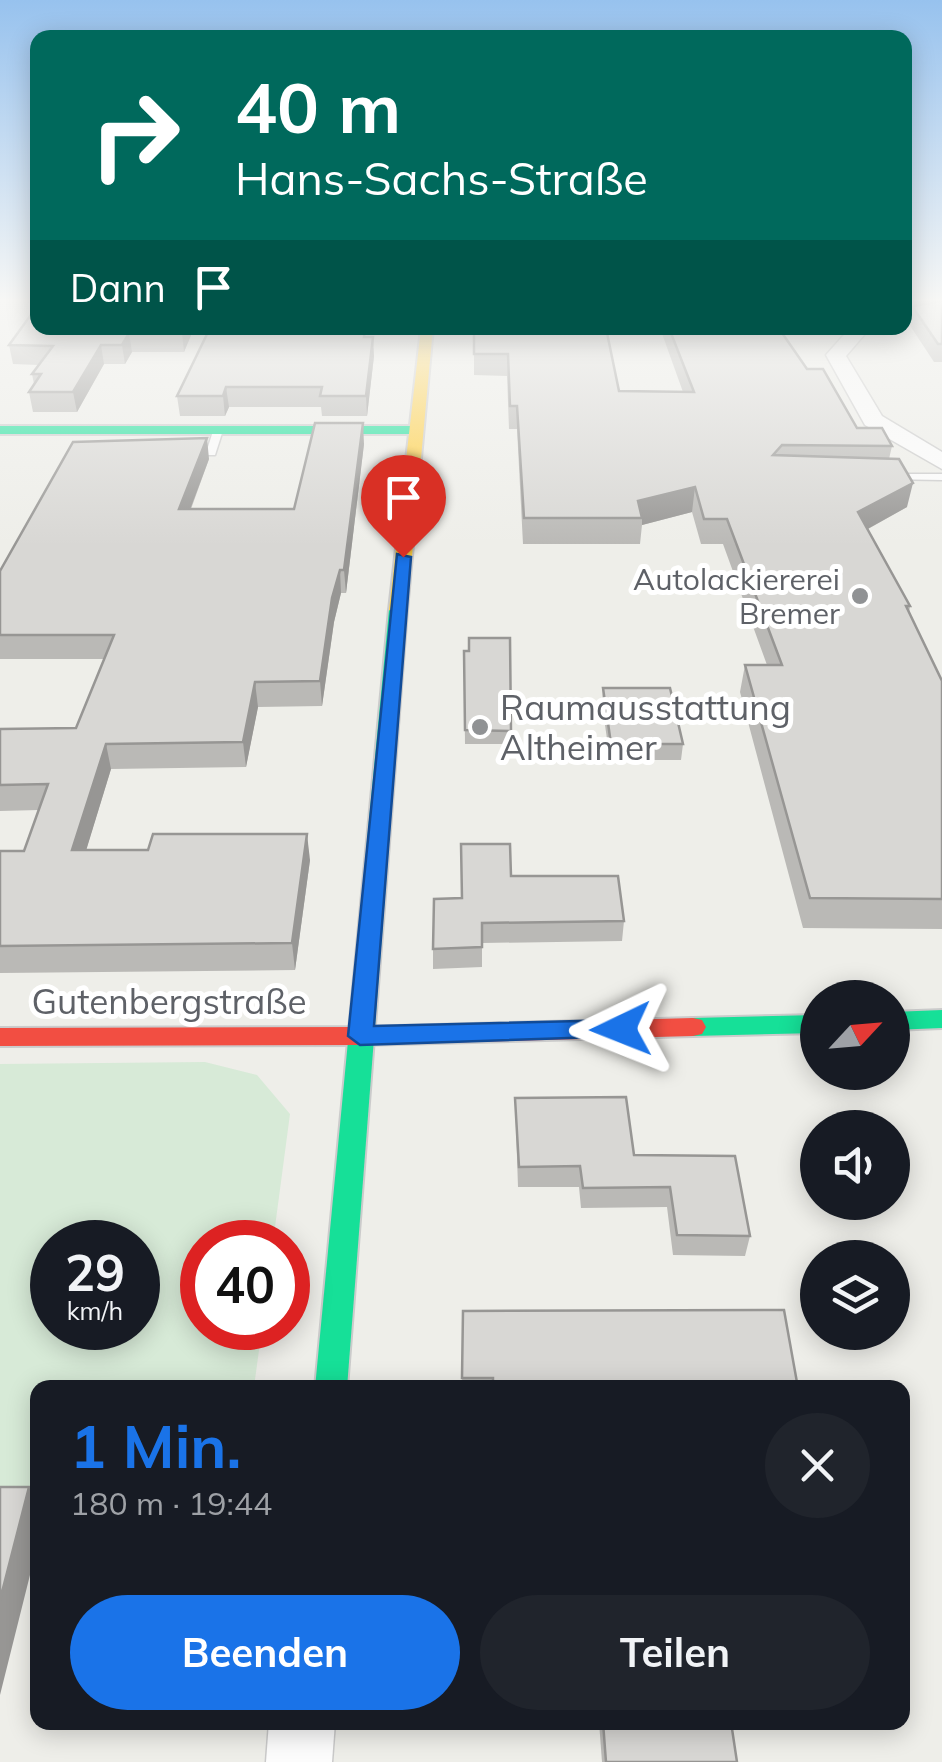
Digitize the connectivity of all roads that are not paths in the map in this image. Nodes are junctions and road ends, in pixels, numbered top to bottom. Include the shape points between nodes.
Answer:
1 (419, 382) edge
2 (851, 382) edge
3 (0, 430) edge
4 (218, 430) junction
5 (412, 430) junction
6 (892, 431) junction
7 (868, 433) edge
8 (168, 453) edge
9 (942, 462) edge
10 (869, 476) edge
11 (942, 477) edge
12 (942, 1019) edge
13 (910, 1020) edge
14 (800, 1024) edge
15 (0, 1036) edge
16 (360, 1036) junction
17 (332, 1380) edge
18 (301, 1730) edge
19 (299, 1762) edge

1 - 5 street
2 - 6 street via 873,420
3 - 4 street via 76,438
4 - 5 street
4 - 8 lane via 210,453
5 - 16 street
6 - 7 lane
6 - 9 street
10 - 11 lane
12 - 13 street
14 - 16 street, Gutenbergstraße
15 - 16 street, Gutenbergstraße
16 - 17 street
18 - 19 street

